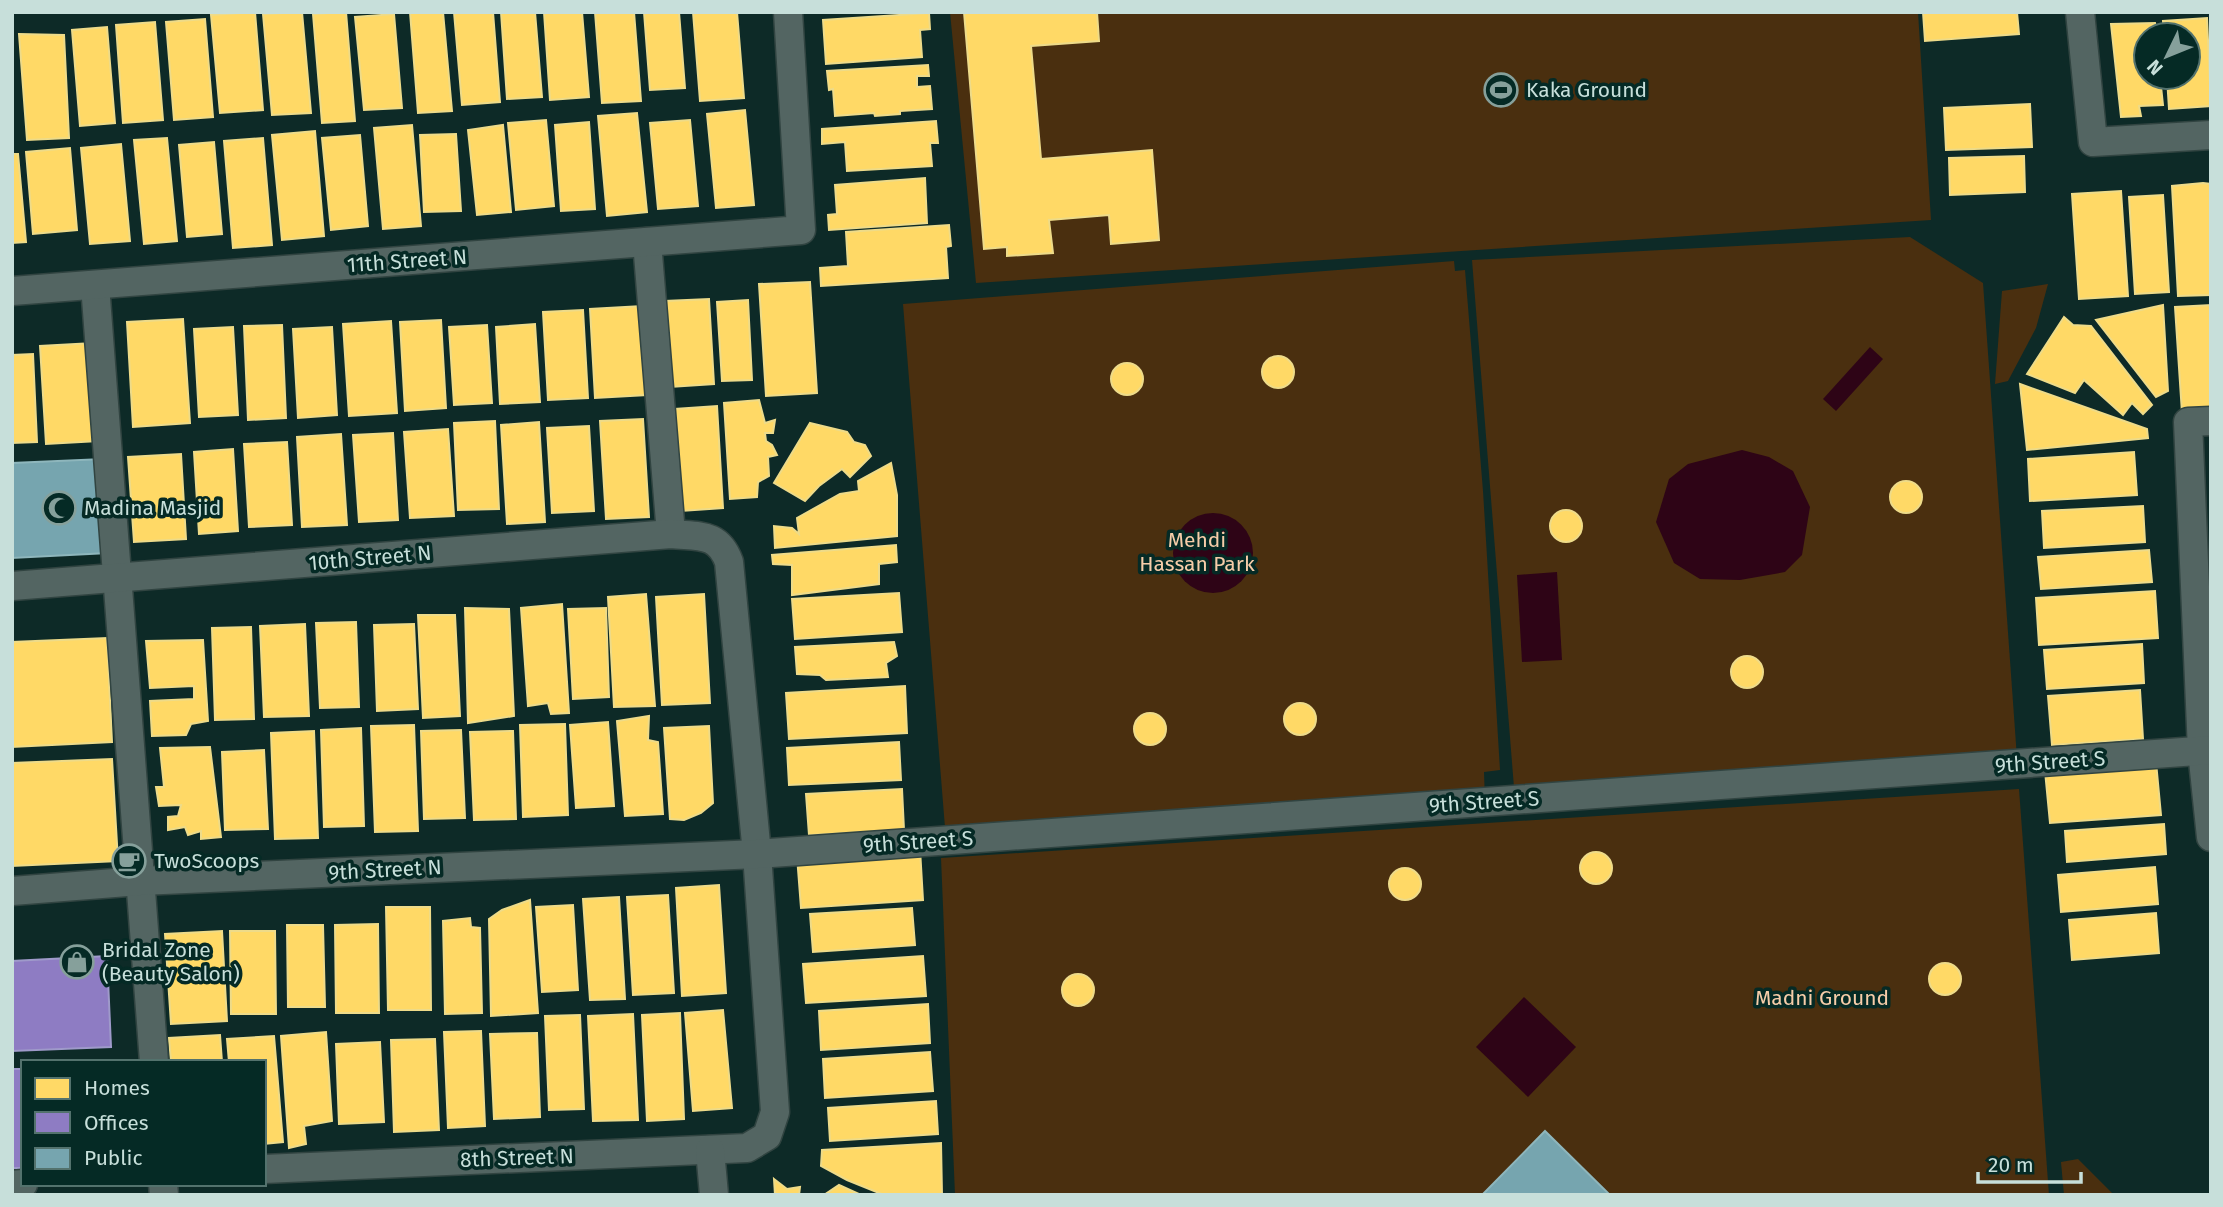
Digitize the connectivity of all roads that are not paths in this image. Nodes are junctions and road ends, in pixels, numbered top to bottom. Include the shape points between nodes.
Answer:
1 (788, 12) edge
2 (2080, 12) edge
3 (2211, 135) edge
4 (647, 242) junction
5 (95, 285) junction
6 (12, 291) edge
7 (2199, 421) edge
8 (671, 534) junction
9 (117, 578) junction
10 (12, 586) edge
11 (2207, 751) edge
12 (2211, 837) edge
13 (757, 854) junction
14 (140, 881) junction
15 (12, 891) edge
16 (154, 1060) edge
17 (710, 1150) junction
18 (266, 1169) edge
19 (714, 1195) edge

1 - 4 street, 11th Street N via 801,230
2 - 3 street via 2093,142
4 - 5 street, 11th Street N
4 - 8 street
5 - 6 street, 11th Street N
5 - 9 street
7 - 11 street
8 - 9 street, 10th Street N
8 - 13 street, 10th Street N via 711,538 724,548 729,562
9 - 10 street, 10th Street N
9 - 14 street
11 - 12 street
11 - 13 street, 9th Street S
13 - 14 street, 9th Street N
13 - 17 street, 8th Street N via 775,1112 767,1136 747,1148
14 - 15 street, 9th Street N
14 - 16 street
17 - 18 street, 8th Street N
17 - 19 street

